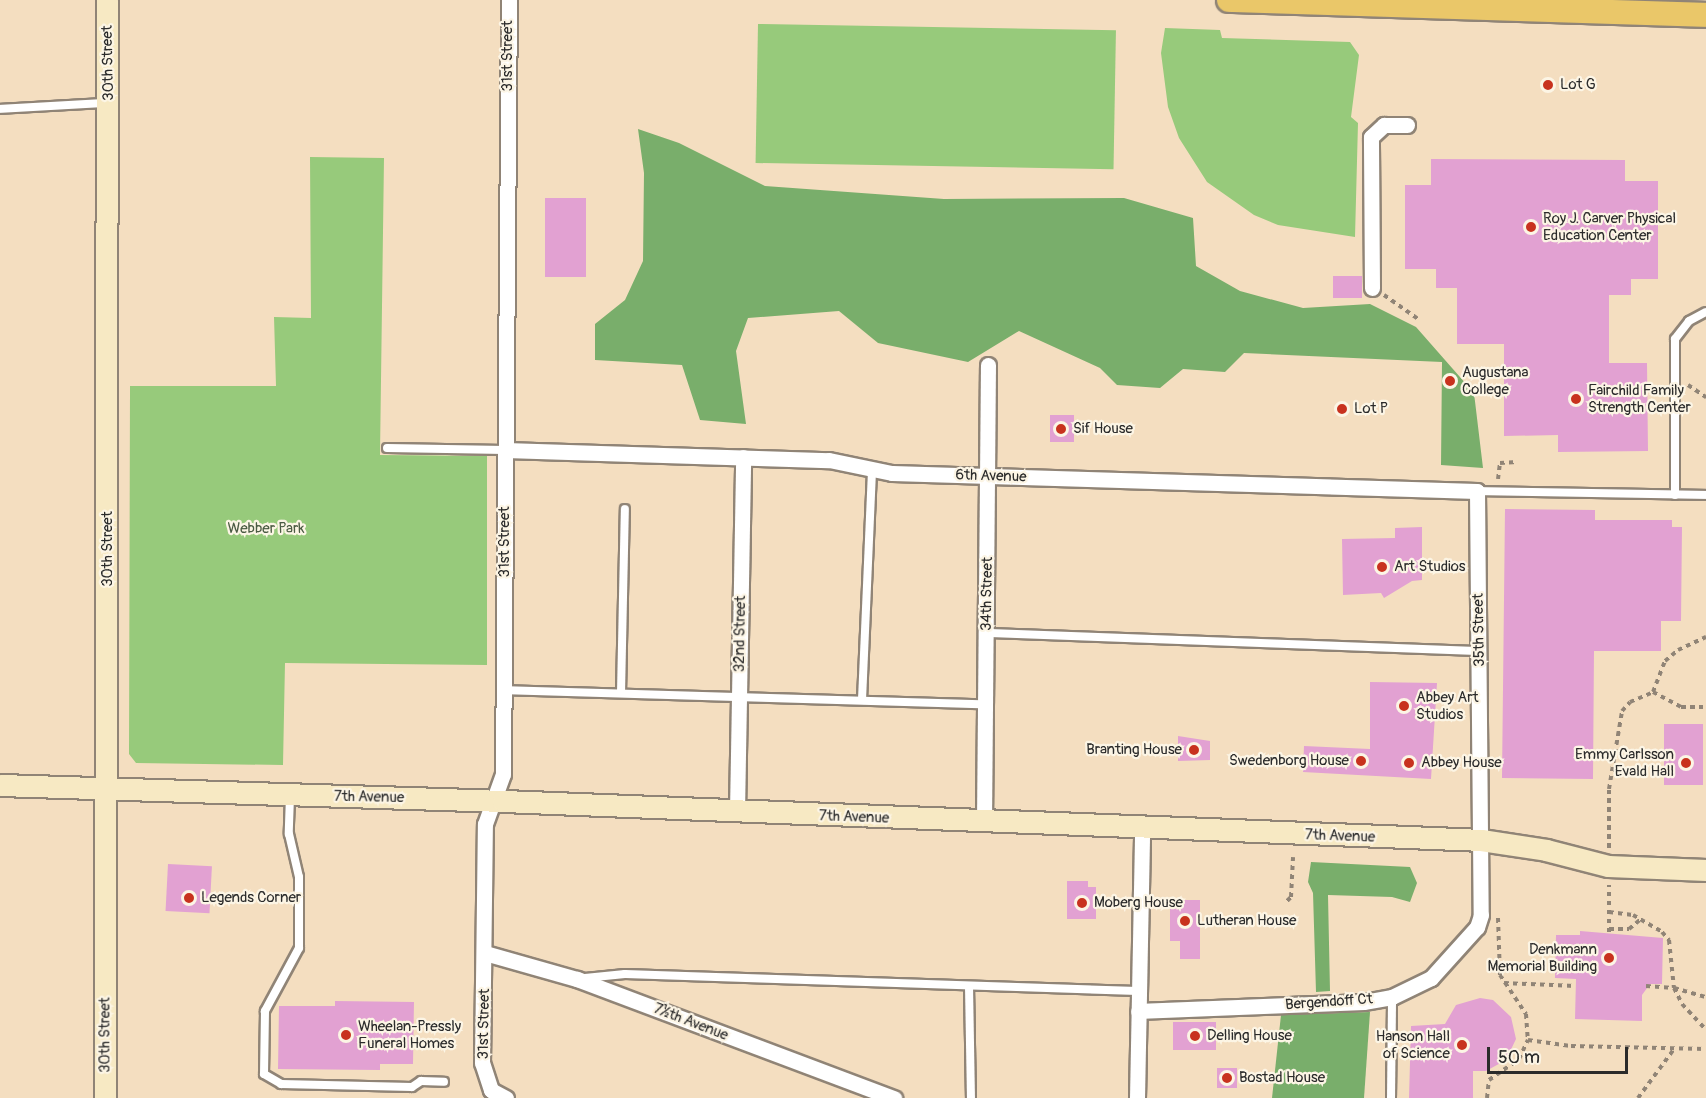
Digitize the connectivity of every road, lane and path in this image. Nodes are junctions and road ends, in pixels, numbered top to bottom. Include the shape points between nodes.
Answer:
1 (107, 0) edge
2 (509, 0) edge
3 (1229, 0) edge
4 (1706, 15) edge
5 (109, 103) junction
6 (0, 109) edge
7 (1407, 125) dead end
8 (1372, 288) joint
9 (1706, 312) edge
10 (1418, 318) dead end
11 (988, 365) dead end
12 (1675, 376) junction
13 (1706, 397) edge
14 (387, 448) dead end
15 (505, 450) junction
16 (743, 457) junction
17 (1517, 462) dead end
18 (872, 469) junction
19 (988, 476) junction
20 (1478, 491) junction
21 (1497, 491) junction
22 (1675, 495) junction
23 (1706, 495) edge
24 (625, 509) dead end
25 (987, 633) junction
26 (1706, 637) edge
27 (1480, 651) junction
28 (504, 690) junction
29 (1653, 692) junction
30 (621, 693) junction
31 (739, 696) junction
32 (862, 700) junction
33 (985, 704) junction
34 (1706, 707) edge
35 (0, 786) edge
36 (107, 790) junction
37 (290, 796) junction
38 (494, 801) junction
39 (737, 812) junction
40 (984, 822) junction
41 (1142, 829) junction
42 (1481, 840) junction
43 (1609, 850) dead end
44 (1293, 857) dead end
45 (1706, 870) edge
46 (1610, 888) dead end
47 (1287, 901) dead end
48 (1498, 908) dead end
49 (1609, 912) junction
50 (1641, 919) junction
51 (485, 953) junction
52 (578, 979) junction
53 (1503, 983) junction
54 (969, 986) junction
55 (1575, 986) dead end
56 (1646, 986) dead end
57 (1674, 988) junction
58 (1138, 991) junction
59 (1392, 997) junction
60 (1706, 997) edge
61 (1138, 1011) junction
62 (1706, 1030) edge
63 (1528, 1040) junction
64 (1675, 1049) junction
65 (1706, 1049) edge
66 (444, 1082) dead end
67 (105, 1098) edge
68 (506, 1098) edge
69 (894, 1098) edge
70 (971, 1098) edge
71 (1137, 1098) edge
72 (1391, 1098) edge
73 (1487, 1098) edge
74 (1638, 1098) edge

1 - 5 street, 30th Street
2 - 15 street, 31st Street
3 - 4 main road
5 - 6 lane
5 - 36 street, 30th Street
7 - 8 street via 1384,125 1371,137
8 - 10 path
9 - 12 lane via 1689,321 1678,334
11 - 19 street, 34th Street
12 - 13 path
12 - 22 lane
14 - 15 lane
15 - 16 street, 6th Avenue
15 - 28 street, 31st Street
16 - 18 street, 6th Avenue via 829,460
16 - 31 street, 32nd Street
17 - 21 path via 1498,465
18 - 19 street, 6th Avenue
18 - 32 lane
19 - 20 street, 6th Avenue
19 - 25 street, 34th Street
20 - 21 lane
20 - 27 street, 35th Street
21 - 22 lane
22 - 23 lane
24 - 30 lane
25 - 27 lane
25 - 33 street, 34th Street
26 - 29 path via 1665,661
27 - 42 street, 35th Street
28 - 30 lane
28 - 38 street, 31st Street via 503,774
29 - 34 path via 1681,707
29 - 43 path via 1630,702 1622,711 1609,789
30 - 31 lane
31 - 32 lane
31 - 39 street, 32nd Street
32 - 33 lane
33 - 40 street, 34th Street
35 - 36 street, 7th Avenue
36 - 37 street, 7th Avenue
36 - 67 street, 30th Street
37 - 38 street, 7th Avenue
37 - 66 lane via 289,834 299,877 299,948 265,1011 264,1074 281,1084 412,1087 421,1081
38 - 39 street, 7th Avenue
38 - 51 street, 31st Street via 485,824
39 - 40 street, 7th Avenue
40 - 41 street, 7th Avenue
41 - 42 street, 7th Avenue
41 - 58 street
42 - 45 street, 7th Avenue via 1546,850 1608,866
42 - 59 street, Bergendoff Ct via 1478,927 1431,978
44 - 47 path via 1292,897
46 - 49 path
48 - 53 path
49 - 50 path
49 - 50 path via 1609,930 1629,928
50 - 57 path via 1669,940
51 - 52 street, 7½th Avenue
51 - 68 street, 31st Street via 482,1063 491,1090
52 - 54 lane via 625,974
52 - 69 street, 7½th Avenue
53 - 55 path
53 - 63 path via 1526,1014
54 - 58 lane
54 - 70 lane
56 - 57 path
57 - 60 path
57 - 62 path
58 - 61 street
59 - 61 street, Bergendoff Ct via 1363,1002
59 - 72 lane
61 - 71 street
63 - 64 path
63 - 73 path via 1519,1059 1489,1080
64 - 65 path
64 - 74 path

